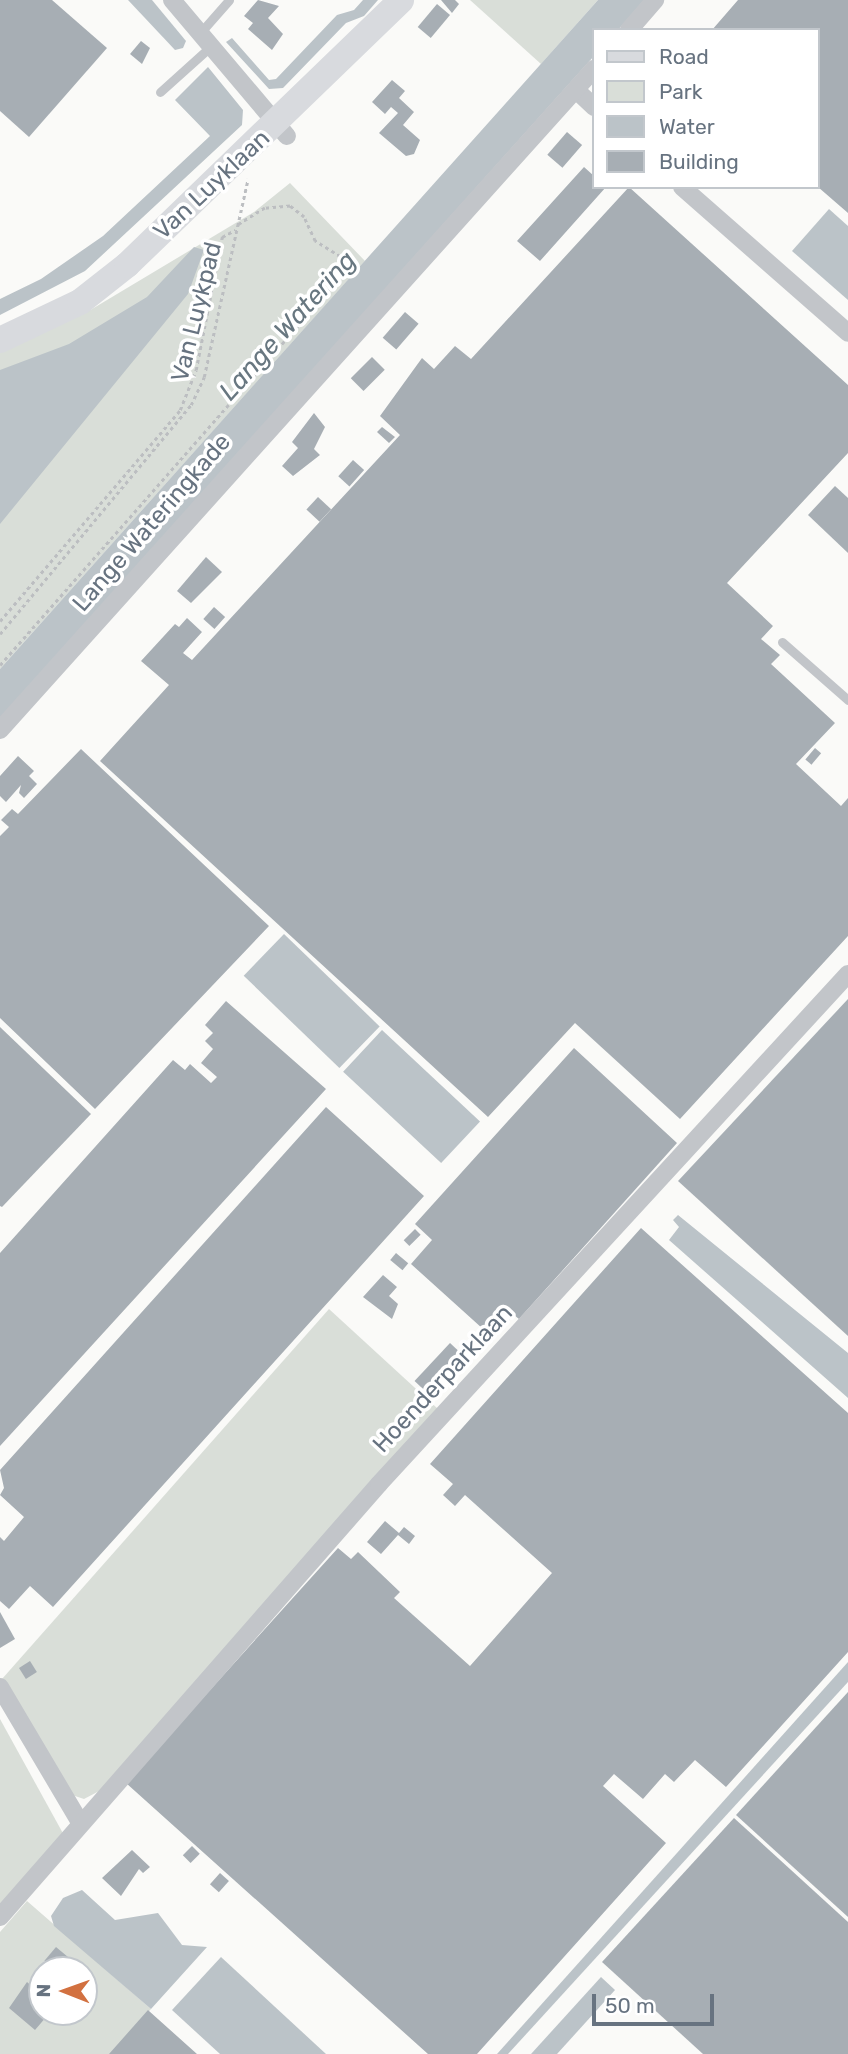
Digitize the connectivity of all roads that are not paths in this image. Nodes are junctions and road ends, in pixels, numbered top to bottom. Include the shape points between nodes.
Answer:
1 (172, 0) edge
2 (229, 0) edge
3 (401, 0) edge
4 (655, 0) edge
5 (631, 28) edge
6 (206, 40) junction
7 (592, 71) edge
8 (576, 90) junction
9 (160, 92) dead end
10 (592, 105) edge
11 (281, 130) junction
12 (684, 189) edge
13 (848, 333) edge
14 (0, 340) edge
15 (782, 642) dead end
16 (848, 700) edge
17 (0, 730) edge
18 (848, 974) edge
19 (0, 1686) edge
20 (81, 1824) junction
21 (0, 1917) edge

1 - 6 street
2 - 6 lane
3 - 11 street, Van Luyklaan
4 - 5 street
6 - 9 lane
6 - 11 street
7 - 8 street, Lange Wateringkade
8 - 10 street
8 - 17 street, Lange Wateringkade
11 - 14 street, Van Luyklaan via 80,302
12 - 13 street
15 - 16 lane
18 - 20 street, Hoenderparklaan via 379,1485
19 - 20 street
20 - 21 street, Hoenderparklaan

